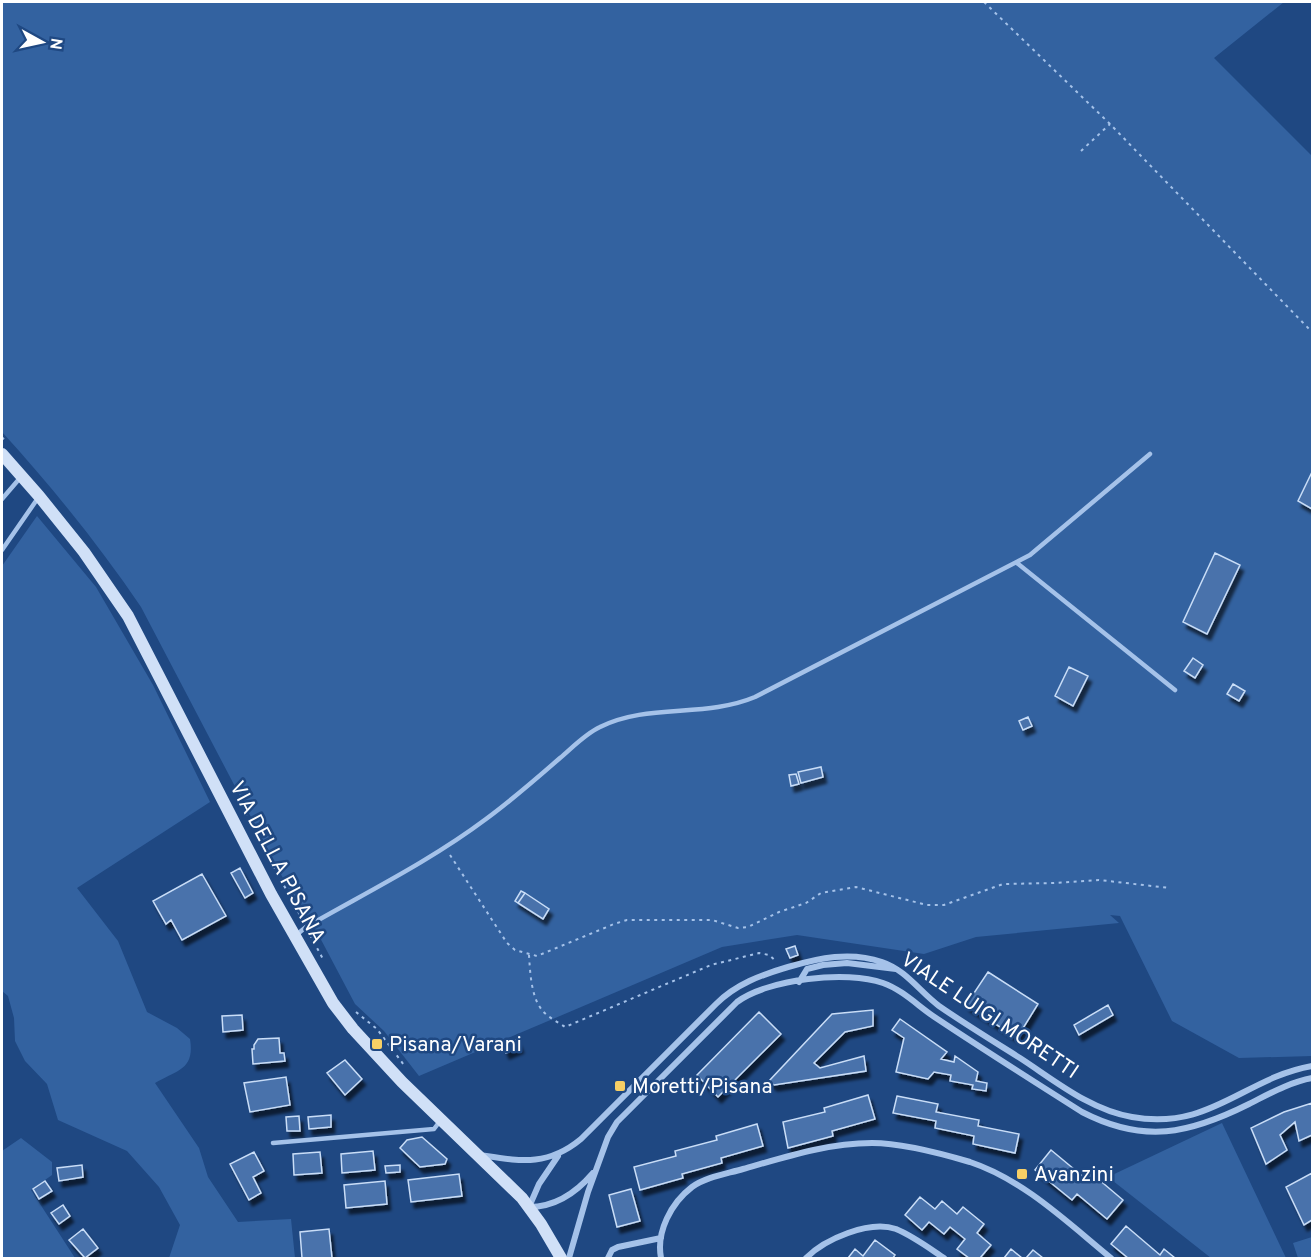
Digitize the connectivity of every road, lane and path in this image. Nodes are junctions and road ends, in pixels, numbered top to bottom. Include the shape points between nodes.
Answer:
1 (984, 2) edge
2 (1110, 124) junction
3 (1081, 151) dead end
4 (1312, 332) edge
5 (2, 437) edge
6 (5, 449) edge
7 (1150, 454) dead end
8 (22, 476) junction
9 (39, 496) junction
10 (2, 499) edge
11 (2, 550) edge
12 (1017, 563) junction
13 (1175, 690) dead end
14 (244, 812) dead end
15 (445, 847) junction
16 (1170, 888) dead end
17 (306, 927) junction
18 (295, 936) junction
19 (529, 955) junction
20 (327, 965) dead end
21 (782, 969) junction
22 (897, 969) junction
23 (799, 981) junction
24 (352, 1008) dead end
25 (405, 1066) dead end
26 (1312, 1066) edge
27 (1312, 1078) edge
28 (440, 1120) junction
29 (273, 1143) dead end
30 (561, 1153) junction
31 (476, 1155) junction
32 (597, 1168) junction
33 (529, 1207) junction
34 (661, 1238) junction
35 (561, 1258) edge
36 (569, 1258) edge
37 (608, 1258) edge
38 (661, 1258) edge
39 (807, 1258) edge
40 (944, 1258) edge
41 (1112, 1258) edge

1 - 2 path
2 - 3 path
2 - 4 path
5 - 6 path
6 - 8 main road, VIA DELLA PISANA
7 - 12 lane
8 - 9 main road, VIA DELLA PISANA
8 - 10 lane
9 - 11 lane
9 - 18 main road, VIA DELLA PISANA via 128,616
12 - 13 lane
12 - 15 lane via 742,703 638,714 597,729
14 - 17 path
15 - 17 lane
15 - 19 path via 507,943
16 - 19 path via 1099,880 1003,884 944,905 927,905 862,888 840,888 748,927 712,920 627,920 537,956
17 - 18 lane
17 - 20 path
18 - 28 main road, VIA DELLA PISANA via 342,1016
19 - 21 path via 535,996 542,1010 565,1027 720,963 759,953 774,958
21 - 22 street, VIALE LUIGI MORETTI via 843,956 870,959
21 - 30 street, VIALE LUIGI MORETTI via 745,982 720,999 580,1139
22 - 23 street via 851,963 823,965 807,969
22 - 26 street, VIALE LUIGI MORETTI via 955,1016 1087,1101 1119,1114 1165,1119 1188,1116
23 - 27 street, VIALE LUIGI MORETTI via 847,977 885,984 1082,1112 1131,1130 1167,1132 1202,1125
23 - 32 street, VIALE LUIGI MORETTI via 747,995 719,1018 619,1119
24 - 25 path via 377,1029
28 - 29 lane via 434,1129
28 - 31 main road, VIA DELLA PISANA
30 - 31 street, VIALE LUIGI MORETTI via 544,1160 520,1161
30 - 33 street, VIALE LUIGI MORETTI via 548,1168
31 - 33 main road, VIA DELLA PISANA
32 - 33 street, VIALE LUIGI MORETTI via 569,1195 549,1205
32 - 36 street, VIALE LUIGI MORETTI
33 - 35 main road, VIA DELLA PISANA
34 - 37 street via 618,1246
34 - 38 street
34 - 41 street via 675,1204 702,1181 832,1146 872,1143 961,1160 999,1174
39 - 40 street via 828,1241 883,1227 905,1234

